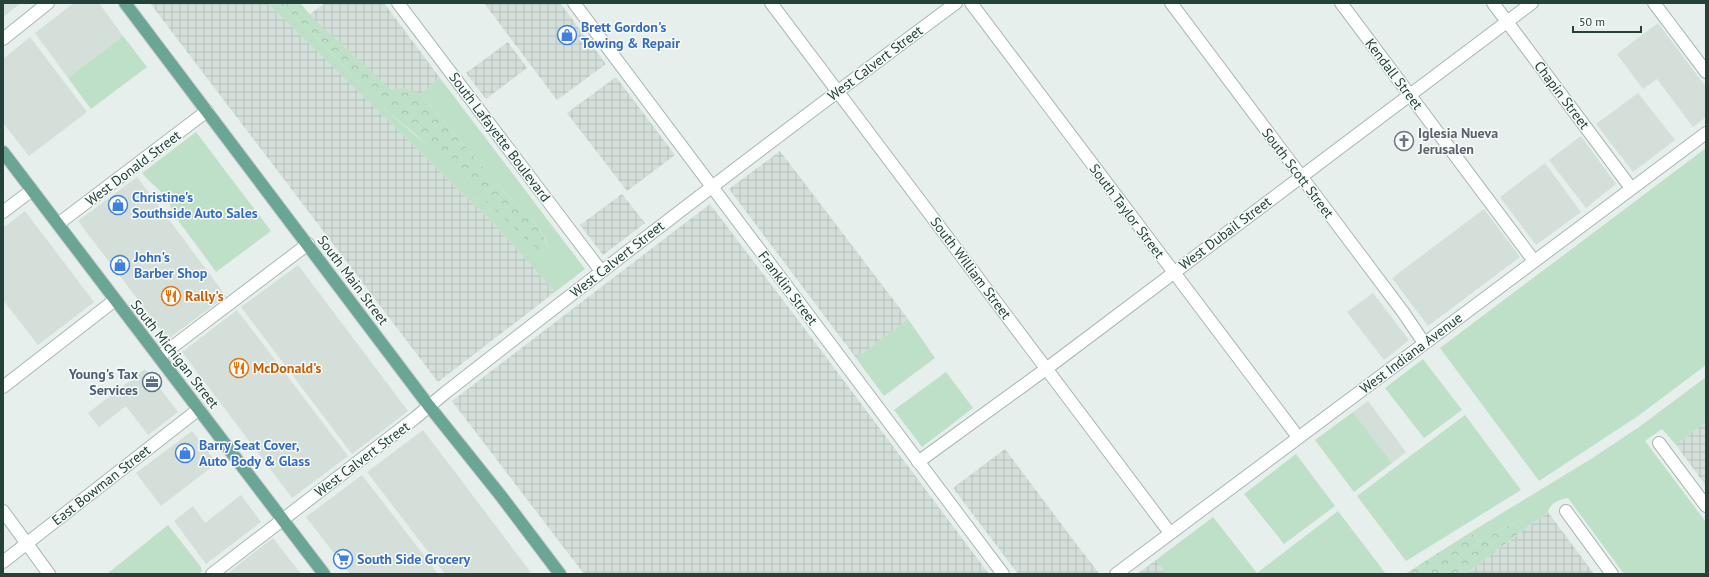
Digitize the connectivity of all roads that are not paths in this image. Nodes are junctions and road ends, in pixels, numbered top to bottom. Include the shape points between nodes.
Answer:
1 (48, 3) edge
2 (125, 3) edge
3 (398, 3) edge
4 (574, 3) edge
5 (771, 3) edge
6 (956, 3) edge
7 (971, 3) edge
8 (1171, 3) edge
9 (1341, 3) edge
10 (1493, 3) edge
11 (1532, 3) edge
12 (1654, 3) edge
13 (1507, 22) junction
14 (3, 38) edge
15 (1706, 72) edge
16 (838, 91) junction
17 (1410, 94) junction
18 (207, 111) junction
19 (1706, 132) edge
20 (3, 152) edge
21 (1301, 176) junction
22 (712, 187) junction
23 (1632, 188) junction
24 (32, 190) junction
25 (3, 212) edge
26 (58, 224) junction
27 (308, 244) junction
28 (1534, 260) junction
29 (601, 271) junction
30 (1173, 272) junction
31 (115, 300) junction
32 (1424, 343) junction
33 (159, 357) junction
34 (1046, 369) junction
35 (3, 387) edge
36 (430, 406) junction
37 (199, 409) junction
38 (1298, 437) junction
39 (1659, 443) dead end
40 (918, 462) junction
41 (1706, 506) edge
42 (3, 511) edge
43 (1566, 511) dead end
44 (282, 520) junction
45 (1170, 533) junction
46 (27, 543) junction
47 (3, 562) edge
48 (555, 572) edge
49 (49, 574) edge
50 (212, 574) edge
51 (324, 574) edge
52 (1003, 574) edge
53 (1116, 574) edge
54 (1612, 574) edge

1 - 14 street
2 - 18 main road, South Main Street
3 - 29 street, South Lafayette Boulevard
4 - 22 street, Franklin Street
5 - 16 street, South William Street
6 - 16 street, West Calvert Street
7 - 30 street, South Taylor Street
8 - 21 street, South Scott Street
9 - 17 street, Kendall Street
10 - 13 street, Chapin Street
11 - 13 street, West Dubail Street
12 - 15 street
13 - 17 street, West Dubail Street
13 - 23 street, Chapin Street
16 - 22 street, West Calvert Street
16 - 34 street, South William Street
17 - 21 street, West Dubail Street
17 - 28 street, Kendall Street
18 - 26 street, West Donald Street
18 - 27 main road, South Main Street
19 - 23 street, West Indiana Avenue
20 - 24 main road, South Michigan Street
21 - 30 street, West Dubail Street
21 - 32 street, South Scott Street
22 - 29 street, West Calvert Street
22 - 40 street, Franklin Street
23 - 28 street, West Indiana Avenue
24 - 25 street
24 - 26 main road, South Michigan Street
26 - 31 main road, South Michigan Street
27 - 33 street
27 - 36 main road, South Main Street
28 - 32 street, West Indiana Avenue
29 - 36 street, West Calvert Street
30 - 34 street, West Dubail Street
30 - 38 street, South Taylor Street
31 - 33 main road, South Michigan Street
31 - 35 street
32 - 38 street, West Indiana Avenue
33 - 37 main road, South Michigan Street
34 - 40 street, West Dubail Street
34 - 45 street, South William Street
36 - 44 street, West Calvert Street
36 - 48 main road, South Main Street via 501,496
37 - 44 main road, South Michigan Street
37 - 46 street, East Bowman Street
38 - 45 street, West Indiana Avenue
39 - 41 street
40 - 52 street, Franklin Street
42 - 46 street
43 - 54 street
44 - 50 street, West Calvert Street
44 - 51 main road, South Michigan Street
45 - 53 street, West Indiana Avenue
46 - 47 street, East Bowman Street
46 - 49 street

